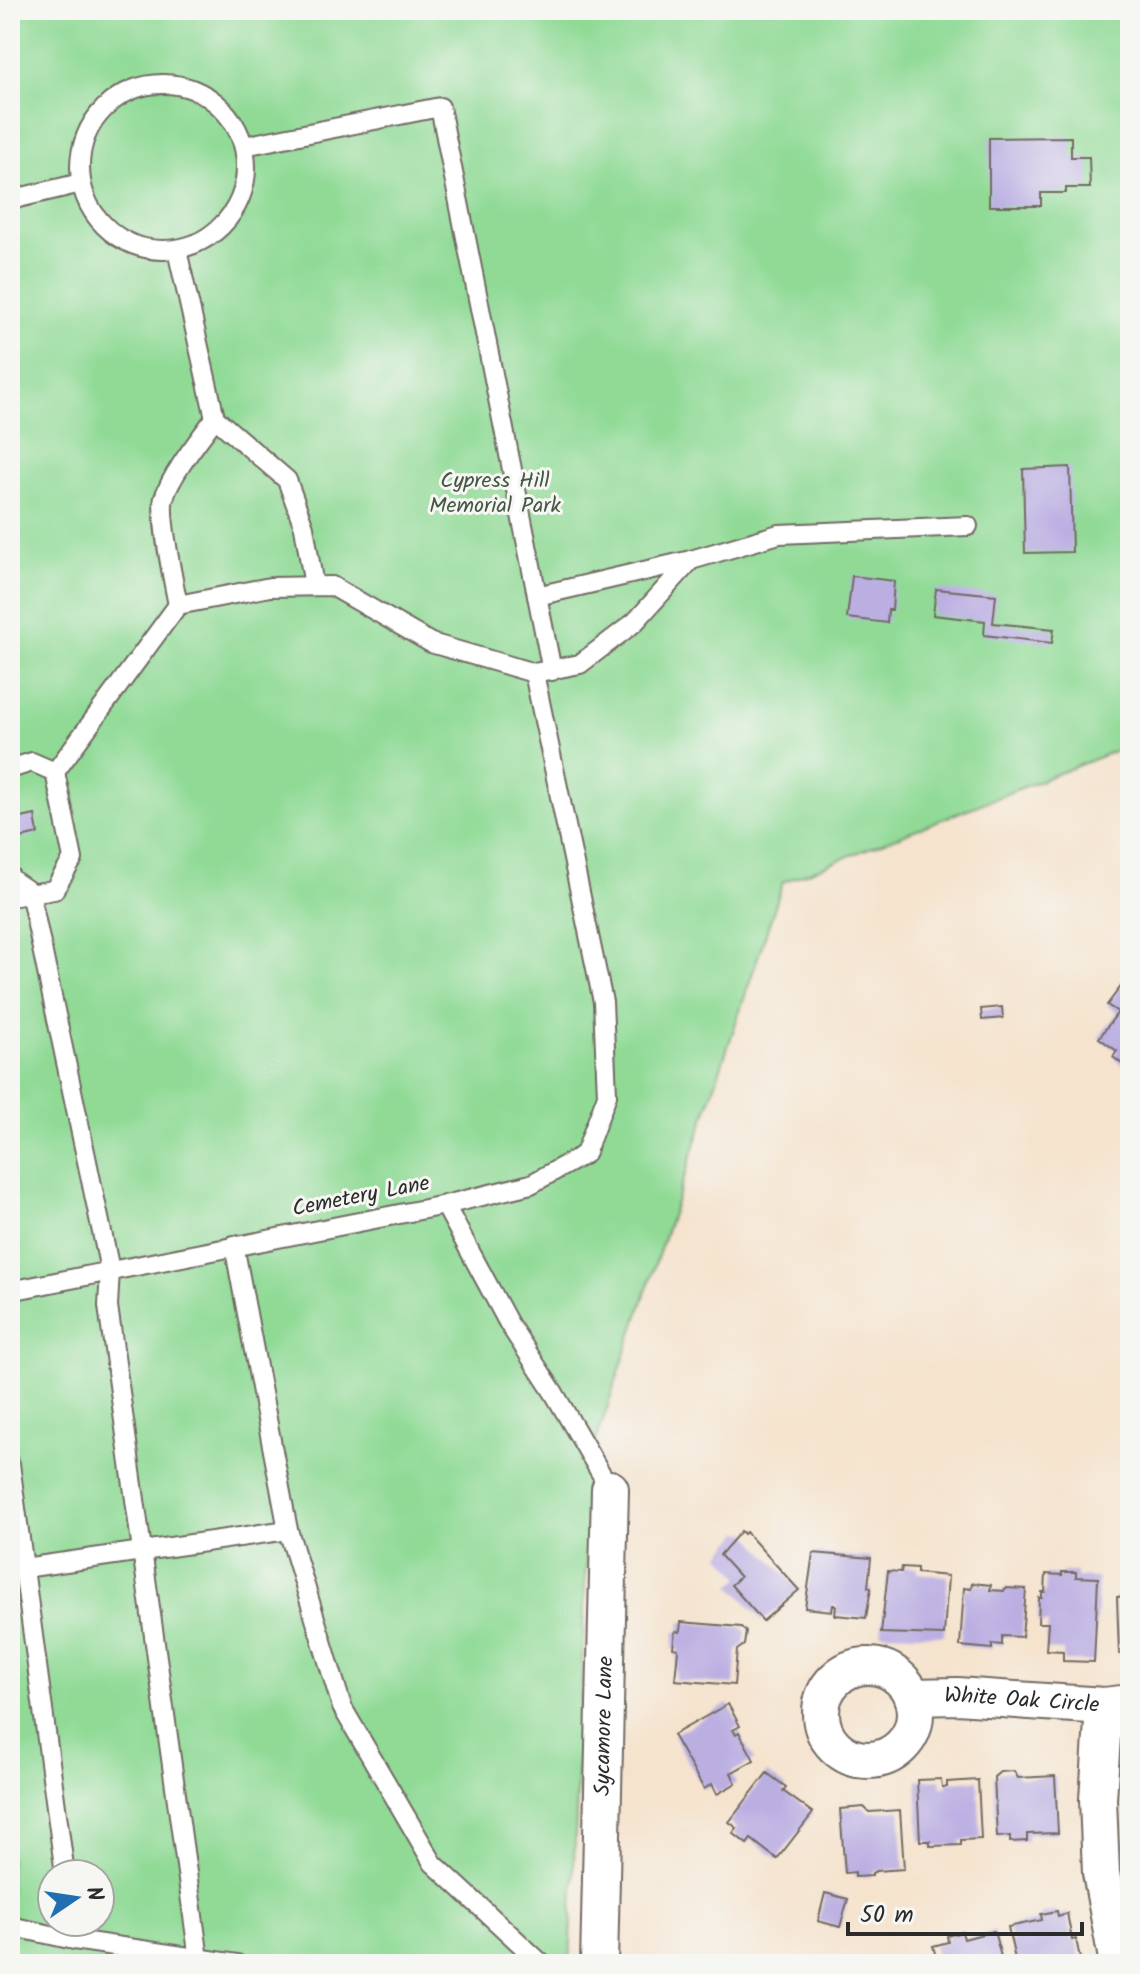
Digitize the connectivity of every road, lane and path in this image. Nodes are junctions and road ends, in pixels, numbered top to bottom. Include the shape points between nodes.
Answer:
1 (244, 146) junction
2 (81, 183) junction
3 (10, 200) edge
4 (177, 250) junction
5 (215, 418) junction
6 (968, 526) dead end
7 (691, 560) junction
8 (314, 586) junction
9 (537, 596) junction
10 (178, 605) junction
11 (543, 672) junction
12 (10, 769) edge
13 (55, 772) junction
14 (10, 876) edge
15 (30, 892) junction
16 (10, 897) edge
17 (445, 1205) junction
18 (234, 1245) junction
19 (110, 1270) junction
20 (10, 1291) edge
21 (10, 1464) edge
22 (610, 1489) joint
23 (288, 1530) junction
24 (142, 1552) junction
25 (24, 1568) junction
26 (912, 1697) dead end
27 (1117, 1704) edge
28 (63, 1858) edge
29 (10, 1926) edge
30 (36, 1928) edge
31 (104, 1938) edge
32 (199, 1959) junction
33 (237, 1964) edge
34 (542, 1964) edge
35 (599, 1964) edge
36 (1118, 1964) edge

1 - 2 lane via 232,120 212,100 187,87 158,84 131,90 107,106 90,128 81,155
1 - 4 lane via 240,200 225,224 204,241
1 - 9 lane via 440,107
2 - 3 lane
2 - 4 lane via 90,208 106,228 128,243
4 - 5 lane
5 - 8 lane via 287,480 304,527
5 - 10 lane via 163,500
6 - 7 lane via 779,534
7 - 9 lane
7 - 11 lane via 635,622 580,664
8 - 10 lane via 270,587
8 - 11 lane via 332,586 431,643
9 - 11 lane
10 - 13 lane
11 - 17 lane via 603,1002 607,1095 585,1154 531,1184
12 - 13 lane via 32,762
13 - 15 lane via 73,859 54,890
14 - 15 lane
15 - 16 lane
15 - 19 lane
17 - 18 lane, Cemetery Lane
17 - 22 lane, Cemetery Lane via 509,1324
18 - 19 lane, Cemetery Lane
18 - 23 lane
19 - 20 lane, Cemetery Lane
19 - 24 lane via 108,1306
21 - 25 lane
22 - 35 street, Sycamore Lane
23 - 24 lane
23 - 34 lane via 342,1707 433,1863
24 - 25 lane
24 - 32 lane
25 - 28 lane
26 - 27 street, White Oak Circle
27 - 36 street via 1098,1799 1101,1873
29 - 30 lane
31 - 32 lane
32 - 33 lane

